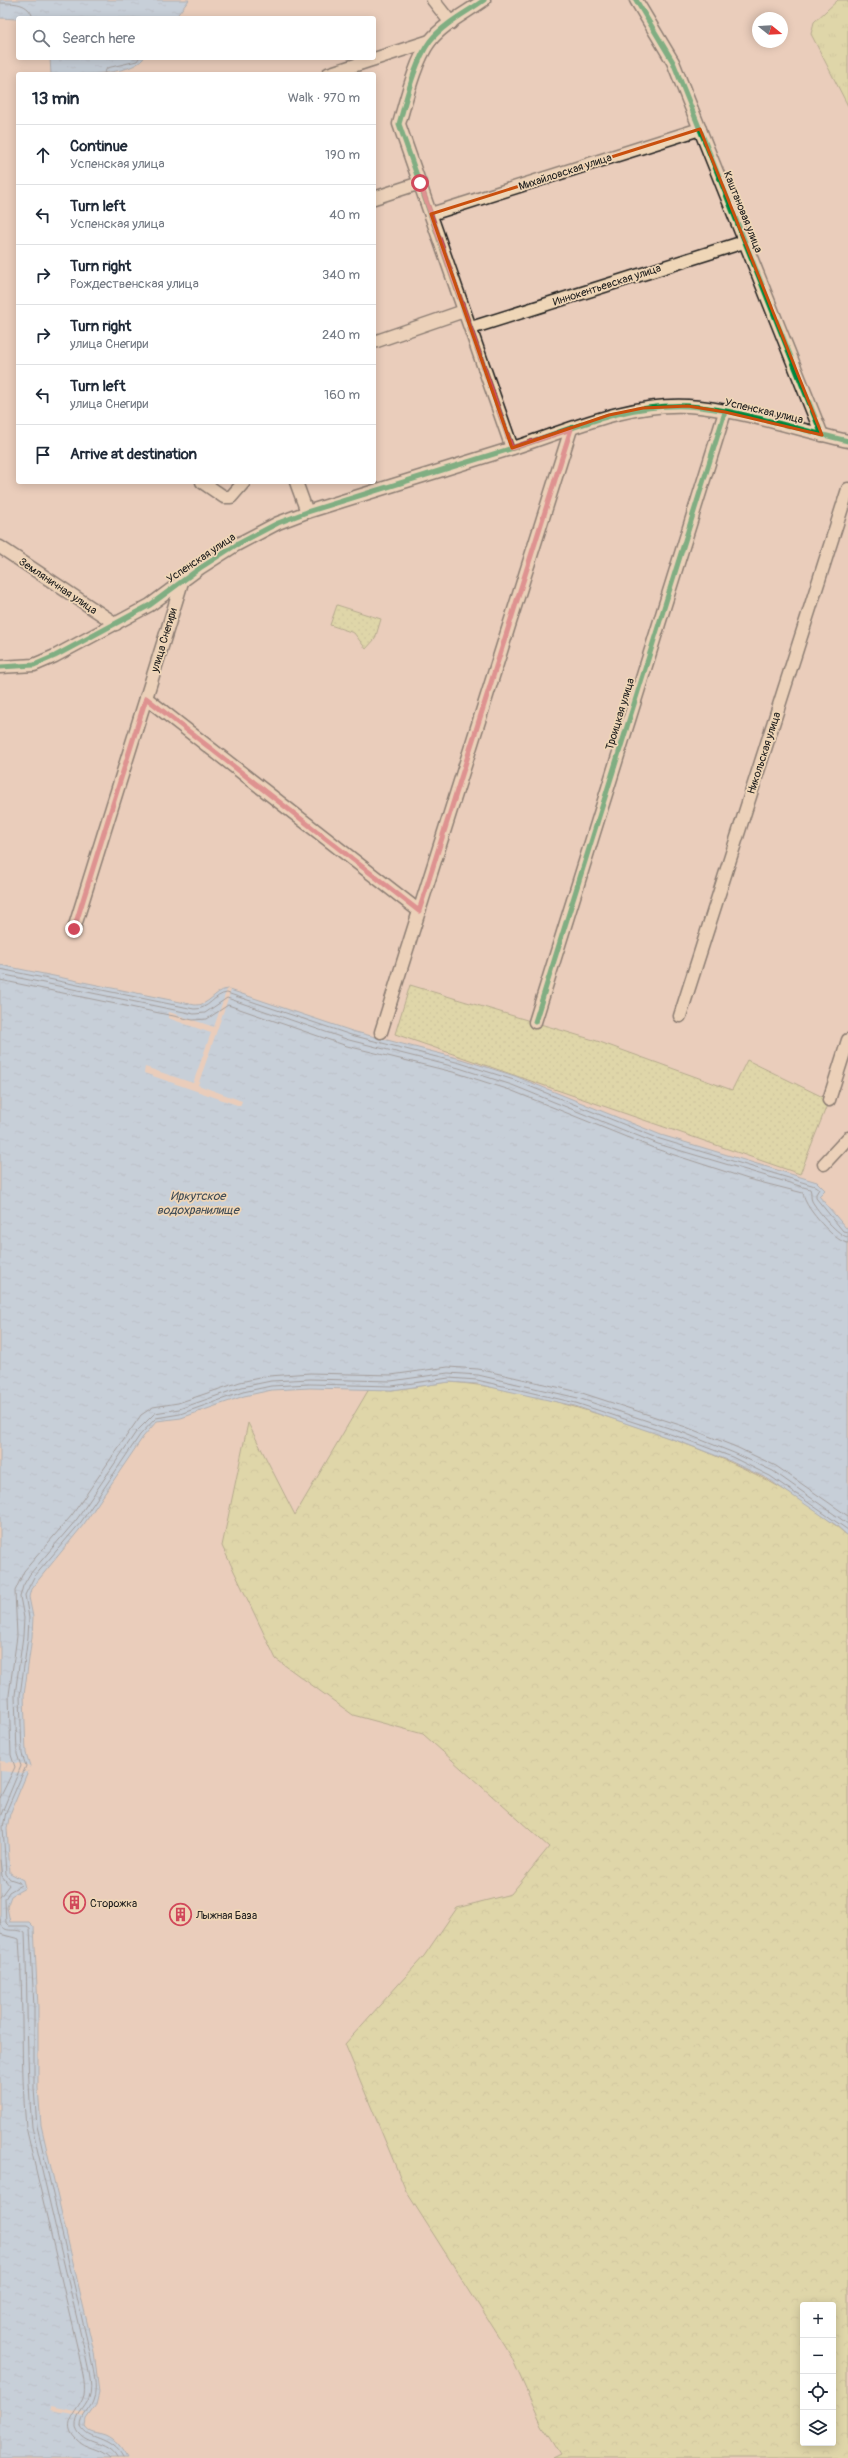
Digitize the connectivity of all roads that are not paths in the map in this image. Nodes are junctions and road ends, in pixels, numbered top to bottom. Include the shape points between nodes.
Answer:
1 (433, 0) edge
2 (484, 0) edge
3 (636, 0) edge
4 (450, 23) junction
5 (430, 41) junction
6 (376, 58) edge
7 (371, 60) edge
8 (334, 72) edge
9 (700, 129) junction
10 (420, 183) junction
11 (376, 197) edge
12 (431, 214) junction
13 (744, 242) junction
14 (464, 311) junction
15 (471, 328) junction
16 (376, 341) edge
17 (725, 412) junction
18 (571, 429) junction
19 (822, 435) junction
20 (848, 441) edge
21 (512, 448) junction
22 (205, 484) edge
23 (242, 484) edge
24 (297, 484) edge
25 (848, 489) edge
26 (307, 512) junction
27 (0, 547) edge
28 (182, 582) junction
29 (116, 624) junction
30 (0, 668) edge
31 (146, 698) junction
32 (419, 911) junction
33 (74, 929) dead end
34 (680, 1016) dead end
35 (535, 1022) dead end
36 (381, 1032) dead end
37 (848, 1040) edge
38 (829, 1100) dead end
39 (848, 1138) edge
40 (824, 1164) dead end

1 - 4 street
2 - 4 street
3 - 9 street, Каштановая улица via 672,62
4 - 5 street
5 - 6 street
5 - 10 street via 412,80 399,124
7 - 8 street
9 - 12 street, Михайловская улица
9 - 13 street, Каштановая улица
10 - 11 street
10 - 12 street
12 - 14 street
13 - 15 street, Иннокентьевская улица
13 - 19 street, Каштановая улица
14 - 15 street
14 - 16 street
15 - 21 street
17 - 18 street, Успенская улица via 688,406 643,408 609,415
17 - 19 street, Успенская улица
17 - 35 street, Троицкая улица
18 - 21 street, Успенская улица
18 - 32 street
19 - 20 street, Успенская улица
21 - 26 street, Успенская улица
22 - 23 street via 224,497 231,497
24 - 26 street
25 - 34 street, Никольская улица
26 - 28 street, Успенская улица via 236,545
27 - 29 street, Земляничная улица
28 - 29 street, Успенская улица via 150,605
28 - 31 street, улица Снегири
29 - 30 street, Успенская улица via 34,665
31 - 32 street
31 - 33 street, улица Снегири
32 - 36 street
37 - 38 street
39 - 40 street

